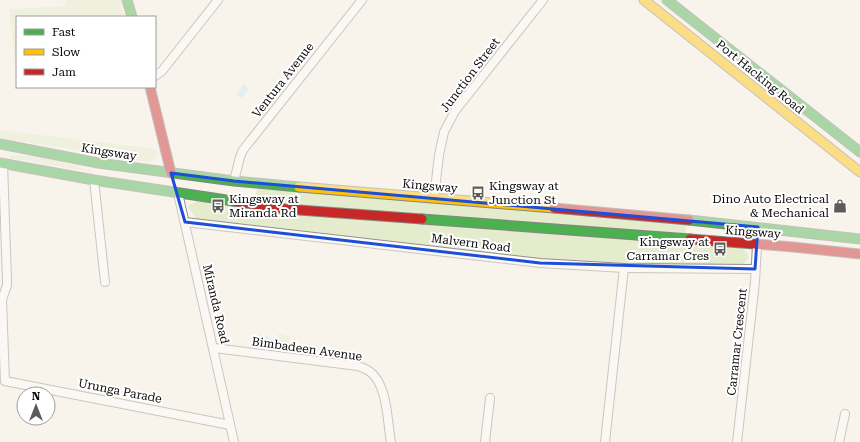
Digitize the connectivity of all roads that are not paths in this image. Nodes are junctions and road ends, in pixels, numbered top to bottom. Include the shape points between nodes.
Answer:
1 (127, 0) edge
2 (218, 0) edge
3 (362, 0) edge
4 (543, 0) edge
5 (644, 0) edge
6 (667, 0) edge
7 (132, 16) edge
8 (156, 75) edge
9 (150, 88) edge
10 (2, 145) edge
11 (860, 152) edge
12 (2, 163) edge
13 (860, 172) edge
14 (170, 173) junction
15 (94, 180) junction
16 (234, 181) junction
17 (178, 193) junction
18 (434, 198) junction
19 (185, 222) junction
20 (758, 227) junction
21 (860, 239) edge
22 (757, 244) junction
23 (860, 254) edge
24 (624, 268) junction
25 (755, 269) junction
26 (105, 282) dead end
27 (214, 348) junction
28 (490, 398) dead end
29 (845, 414) dead end
30 (230, 425) junction
31 (234, 442) edge
32 (390, 442) edge
33 (485, 442) edge
34 (605, 442) edge
35 (737, 442) edge
36 (839, 442) edge

1 - 7 main road
2 - 8 street
3 - 16 street, Ventura Avenue via 243,150
4 - 18 street, Junction Street via 455,111 444,132
5 - 13 main road, Port Hacking Road
6 - 11 main road, Port Hacking Road
9 - 14 main road, Miranda Road
10 - 12 main road
10 - 14 main road, Kingsway
12 - 15 main road, Kingsway
12 - 30 street, Urunga Parade via 7,280 2,300 5,381
14 - 16 main road, Kingsway
14 - 17 main road, Miranda Road
15 - 17 main road, Kingsway
15 - 26 street
16 - 18 main road, Kingsway
17 - 19 street, Miranda Road
17 - 22 main road, Kingsway via 285,209
18 - 20 main road, Kingsway
19 - 24 street, Malvern Road via 540,263
19 - 27 street, Miranda Road
20 - 21 main road, Kingsway
20 - 22 main road
22 - 23 main road, Kingsway
22 - 25 street, Carramar Crescent
24 - 25 street, Malvern Road
24 - 34 street
25 - 35 street, Carramar Crescent
27 - 30 street, Miranda Road
27 - 32 street, Bimbadeen Avenue via 358,366 369,371 378,380 383,391
28 - 33 street
29 - 36 street
30 - 31 street, Miranda Road

